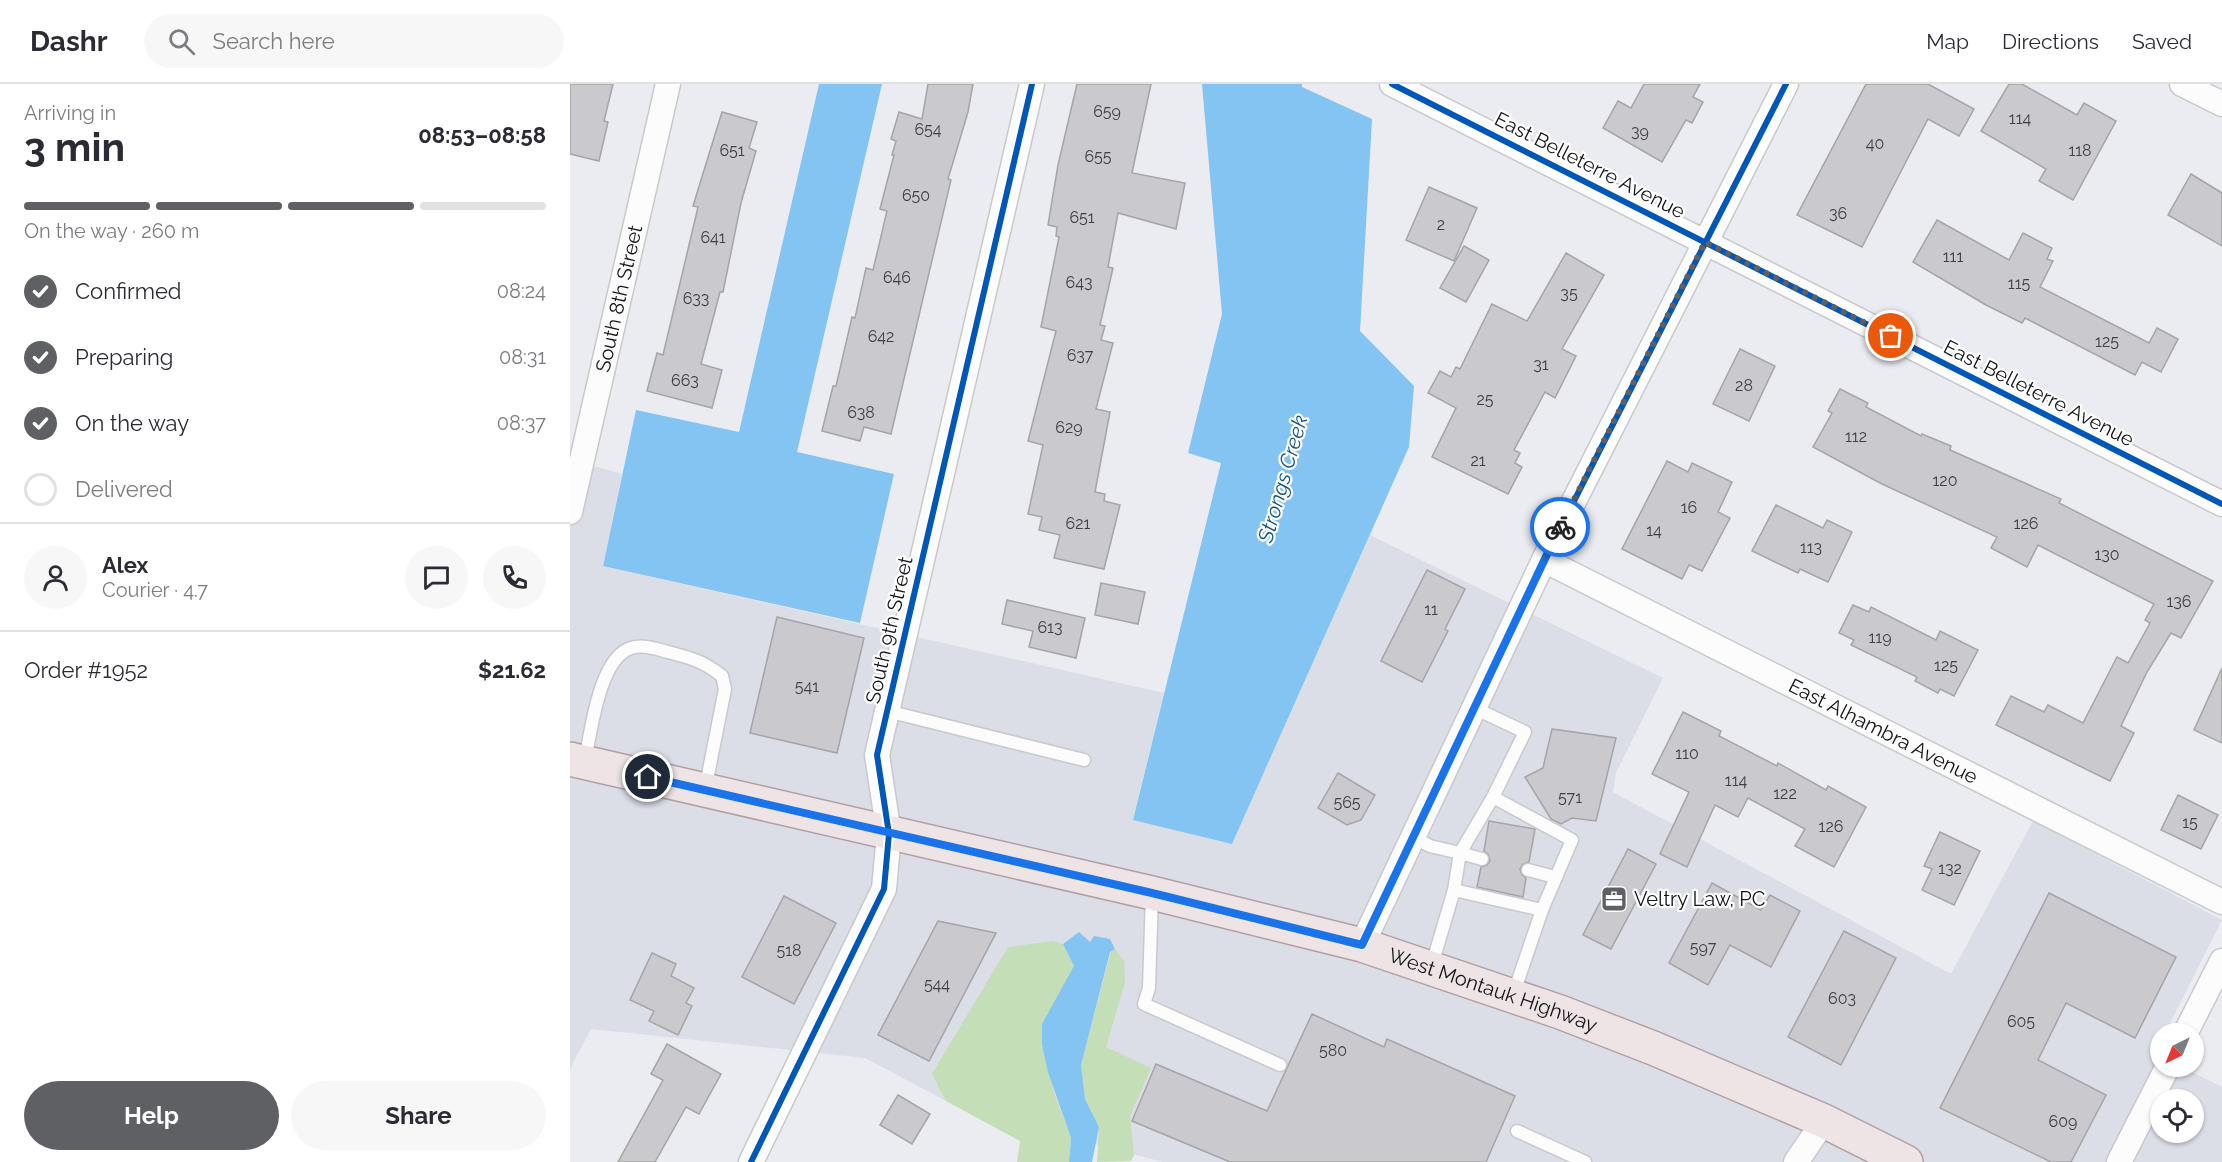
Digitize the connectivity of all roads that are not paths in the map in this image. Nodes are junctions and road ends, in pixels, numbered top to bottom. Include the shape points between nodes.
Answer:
1 (668, 84) edge
2 (1032, 84) edge
3 (1392, 84) edge
4 (1786, 84) edge
5 (2182, 84) edge
6 (2222, 104) edge
7 (1705, 242) junction
8 (2222, 504) edge
9 (570, 512) edge
10 (1544, 560) junction
11 (1474, 708) junction
12 (887, 711) junction
13 (1084, 760) dead end
14 (577, 761) edge
15 (704, 791) junction
16 (1494, 797) junction
17 (890, 834) junction
18 (1413, 837) junction
19 (1460, 853) junction
20 (1482, 859) dead end
21 (1528, 870) dead end
22 (1555, 877) junction
23 (1454, 890) junction
24 (1152, 893) junction
25 (2222, 902) edge
26 (1542, 910) junction
27 (1362, 945) junction
28 (2222, 961) edge
29 (1431, 969) junction
30 (1513, 996) junction
31 (2191, 1023) edge
32 (1280, 1065) dead end
33 (2162, 1077) edge
34 (1824, 1121) junction
35 (1517, 1131) dead end
36 (751, 1162) edge
37 (1585, 1162) edge
38 (1796, 1162) edge
39 (1906, 1162) edge
40 (2119, 1162) edge

1 - 9 street, South 8th Street
2 - 12 street, South 9th Street
3 - 7 street, East Belleterre Avenue
4 - 7 street
5 - 6 street
7 - 8 street, East Belleterre Avenue
7 - 10 street
10 - 11 street
10 - 25 street, East Alhambra Avenue
11 - 16 lane via 1525,732
11 - 18 street
12 - 13 lane
12 - 17 street, South 9th Street via 877,755
14 - 15 main road, West Montauk Highway
14 - 15 lane via 601,686 612,665 630,648 647,647 704,662 723,676 725,689
15 - 17 main road, West Montauk Highway
16 - 19 lane
16 - 22 lane via 1572,840
17 - 24 main road, West Montauk Highway
17 - 36 street, South 9th Street via 884,889
18 - 19 lane via 1430,846
18 - 27 street
19 - 20 lane
19 - 23 lane
21 - 22 lane
22 - 26 lane
23 - 26 lane
23 - 29 lane
24 - 27 main road, West Montauk Highway
24 - 32 lane via 1149,988 1144,1004
26 - 30 lane
27 - 29 main road, West Montauk Highway
28 - 31 street
29 - 30 main road, West Montauk Highway
30 - 34 main road, West Montauk Highway via 1653,1048
33 - 40 street
34 - 38 street
34 - 39 main road, West Montauk Highway
35 - 37 lane

